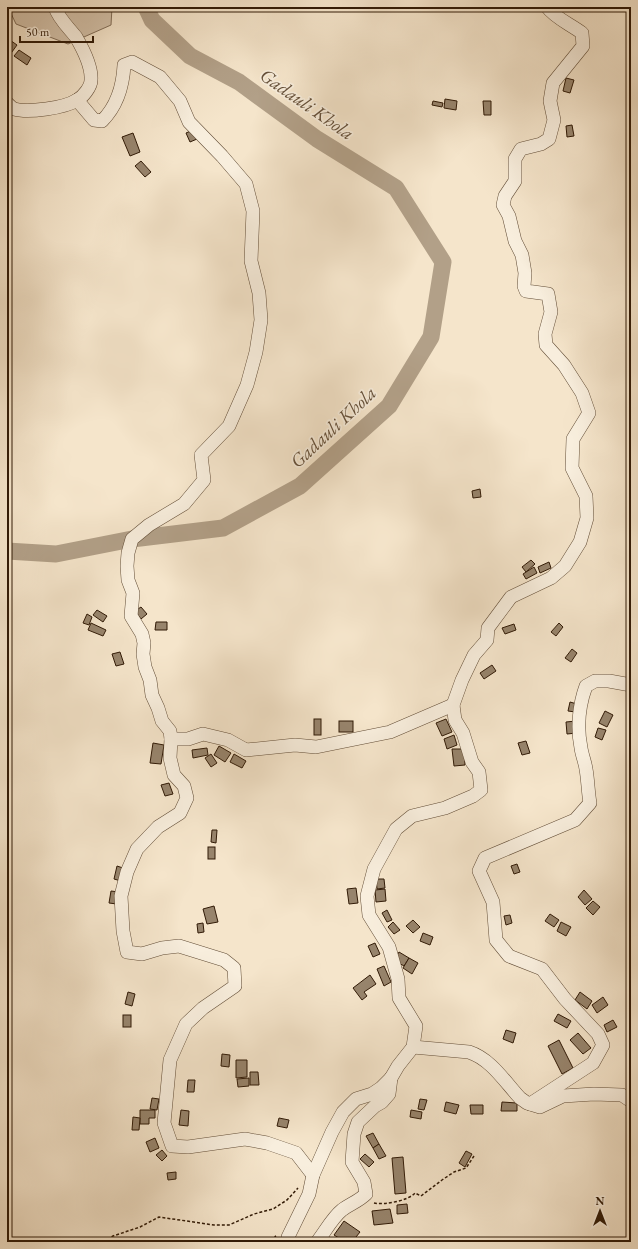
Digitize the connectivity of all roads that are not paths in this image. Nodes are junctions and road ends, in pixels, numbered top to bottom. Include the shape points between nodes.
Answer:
1 (55, 7) edge
2 (547, 7) edge
3 (77, 100) junction
4 (7, 103) edge
5 (631, 685) edge
6 (453, 705) junction
7 (171, 739) junction
8 (413, 1047) junction
9 (391, 1078) junction
10 (631, 1101) edge
11 (530, 1104) junction
12 (313, 1175) junction
13 (289, 1242) edge
14 (317, 1242) edge

1 - 3 street via 76,37 91,73 91,82 87,90
2 - 6 street via 552,14 582,33 583,46 553,83 550,101 554,120 549,139 541,144 521,149 515,159 514,181 504,205 522,255 526,291 548,294 551,312 545,334 546,345 564,365 582,393 589,413 573,439 572,468 586,496 587,518 580,542 565,566 551,578 511,597 488,628 487,640 474,655
3 - 4 street via 55,108 30,110 13,109
3 - 7 street via 94,120 102,121 121,91 124,65 132,62 160,77 180,101 189,122 246,184 253,211 251,261 261,320 247,385 229,426 201,455 204,480 184,504 148,525 132,539 128,553 128,580 133,593 131,616 142,634 142,654 152,695 162,721 170,731
5 - 11 street via 595,681 586,686 579,722 590,803 575,820 485,858 480,871 493,902 496,940 509,956 542,969 598,1034 603,1045 593,1063
6 - 7 street via 390,732 316,747 295,745 246,750 228,740 203,734 188,739
6 - 8 street via 455,720 463,733 472,762 479,772 481,790 445,808 412,816 396,829 374,869 367,896 369,915 389,947 398,979 399,998 416,1026
7 - 12 street via 170,758 174,775 184,786 187,798 180,813 158,826 137,849 127,872 120,896 127,952 142,954 179,946 198,951 224,960 234,968 235,986 203,1008 186,1024 170,1060 164,1123 172,1146 188,1147 245,1139 267,1143 296,1153
8 - 9 street
8 - 11 street via 469,1052 476,1055 486,1061 520,1098
9 - 12 street via 372,1094 356,1099 344,1112
9 - 14 street via 389,1094 358,1122 354,1134 352,1162 364,1182 366,1194 340,1211
10 - 11 street via 622,1095 594,1094 563,1096 540,1107
12 - 13 street via 308,1194 288,1237

